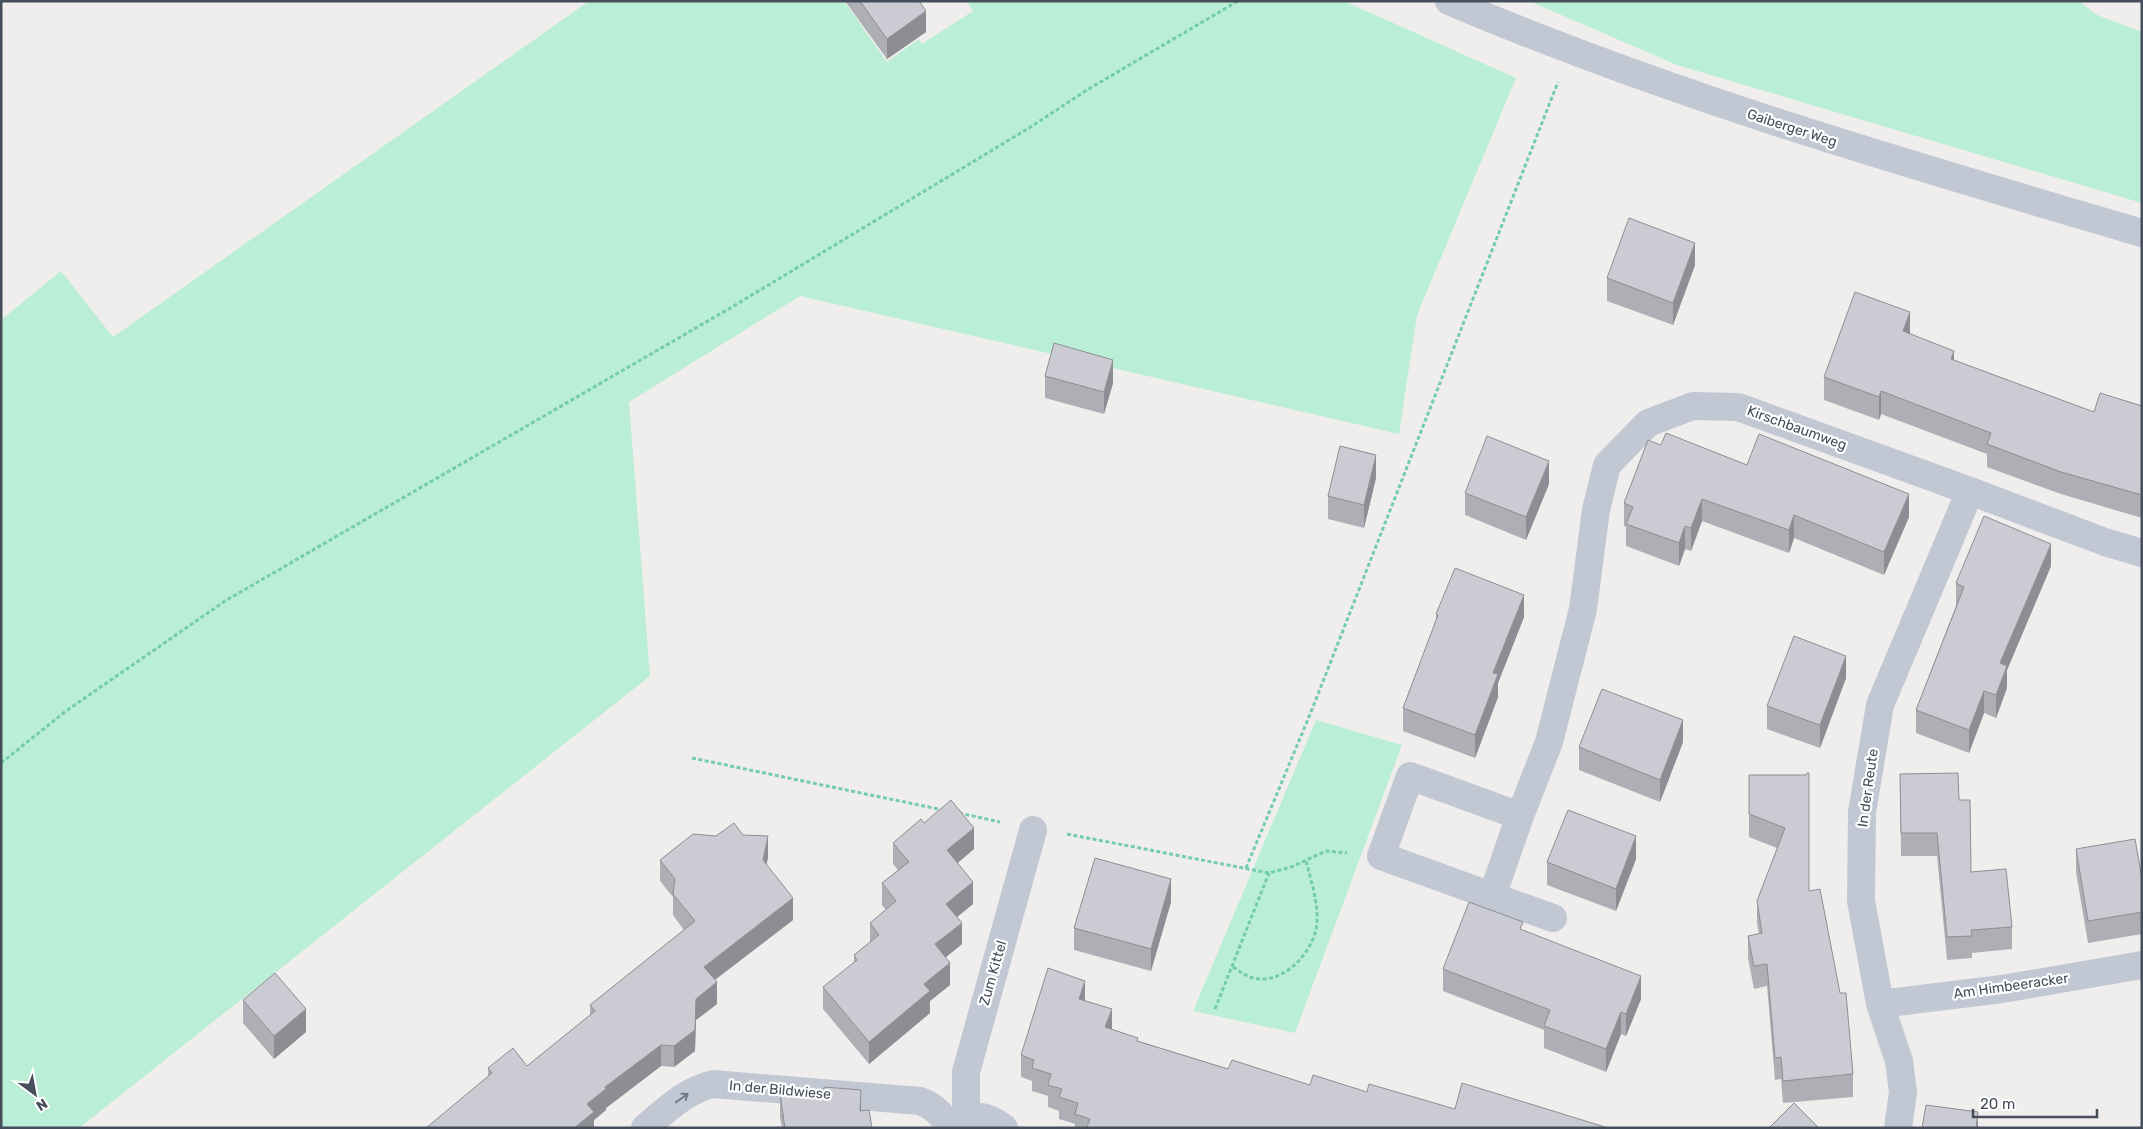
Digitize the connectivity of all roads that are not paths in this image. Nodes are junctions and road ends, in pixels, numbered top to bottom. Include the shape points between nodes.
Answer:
1 (1448, 1) edge
2 (2142, 233) edge
3 (1970, 491) junction
4 (2142, 553) edge
5 (1520, 816) junction
6 (1033, 830) road end
7 (1492, 896) junction
8 (1553, 918) dead end
9 (2142, 965) edge
10 (1880, 1004) junction
11 (954, 1124) edge
12 (644, 1128) edge
13 (1004, 1128) edge
14 (1898, 1128) edge

1 - 2 street, Gaiberger Weg via 1570,51 1781,125
3 - 4 street, Kirschbaumweg
3 - 5 street, Kirschbaumweg via 1738,407 1693,406 1648,423 1607,465 1596,510 1583,609 1549,742
3 - 10 street, In der Reute via 1880,705 1862,812 1861,891
5 - 7 street, Kirschbaumweg
5 - 7 street via 1410,776 1381,856
6 - 11 street, Zum Kittel
7 - 8 street
9 - 10 street, Am Himbeeracker via 2002,989
10 - 14 street, In der Reute via 1899,1062 1903,1092
12 -> 11 street, In der Bildwiese via 687,1094 713,1084 920,1102 929,1104
11 - 13 street via 982,1117

